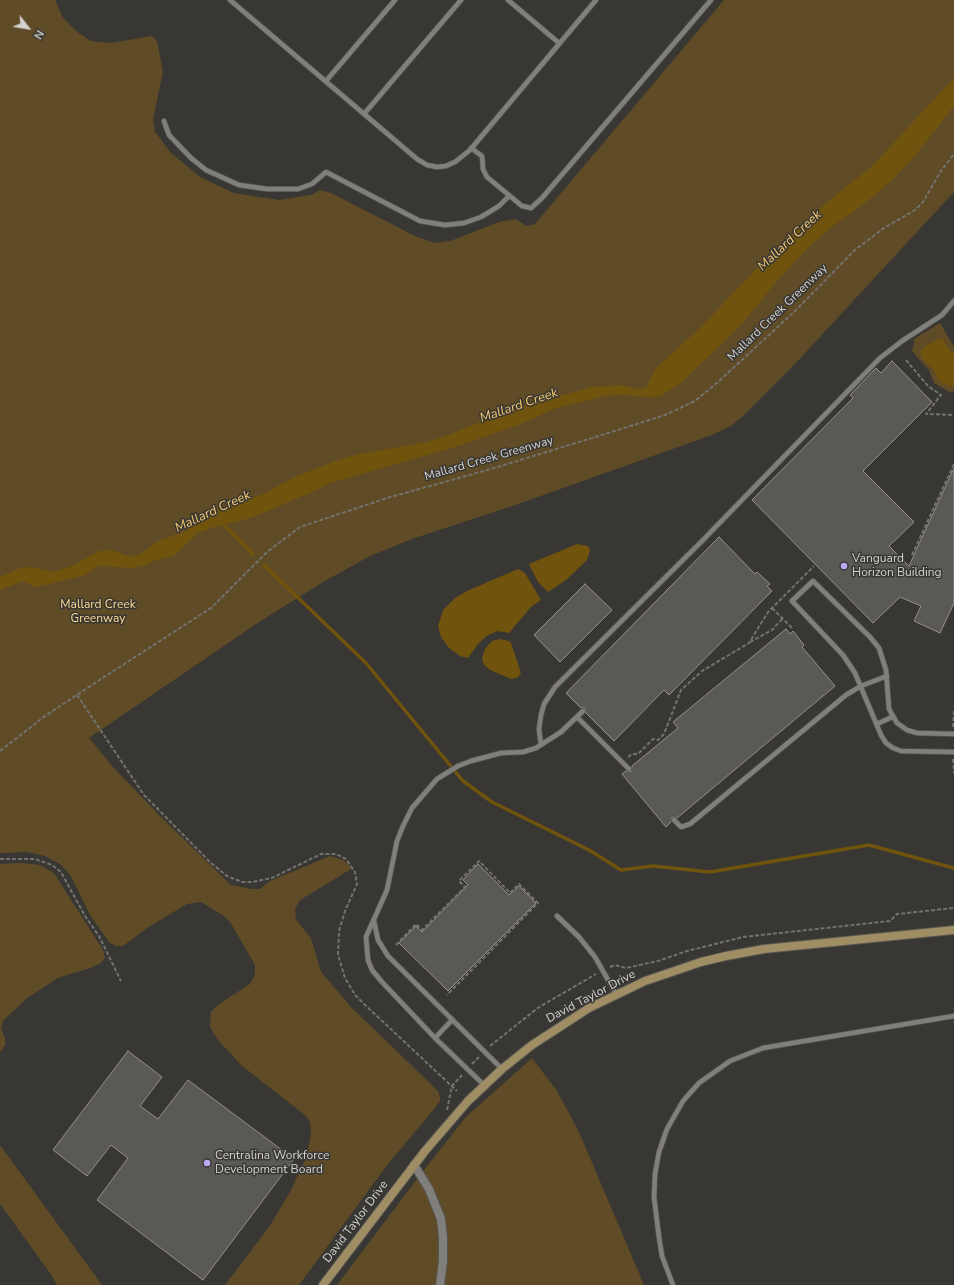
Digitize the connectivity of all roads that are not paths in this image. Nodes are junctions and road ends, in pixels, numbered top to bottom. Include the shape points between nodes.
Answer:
1 (230, 0) edge
2 (395, 0) edge
3 (461, 0) edge
4 (508, 0) edge
5 (596, 0) edge
6 (711, 0) edge
7 (559, 44) junction
8 (326, 81) junction
9 (364, 114) junction
10 (164, 121) dead end
11 (471, 148) junction
12 (509, 196) junction
13 (954, 301) edge
14 (887, 676) junction
15 (861, 686) junction
16 (583, 711) dead end
17 (577, 717) junction
18 (892, 717) junction
19 (877, 724) junction
20 (954, 734) edge
21 (541, 745) junction
22 (954, 752) edge
23 (629, 768) dead end
24 (674, 820) dead end
25 (557, 916) dead end
26 (374, 919) junction
27 (954, 930) edge
28 (616, 994) junction
29 (954, 1016) edge
30 (452, 1020) junction
31 (435, 1038) junction
32 (502, 1069) junction
33 (484, 1085) junction
34 (414, 1165) junction
35 (323, 1285) edge
36 (440, 1285) edge
37 (673, 1285) edge

1 - 8 lane
2 - 8 lane
3 - 9 lane
4 - 7 lane
5 - 7 lane
6 - 12 lane via 531,208
7 - 11 lane
8 - 9 lane
9 - 11 lane via 417,159 432,167 451,165
10 - 12 lane via 169,135 198,164 220,178 250,188 298,189 312,184 324,172 420,222 445,225 464,223 481,217
11 - 12 lane via 482,156 486,177
13 - 21 lane via 942,315 880,358 702,541 554,687 541,715
14 - 15 lane
14 - 15 lane via 879,648 812,581 792,601 843,655
14 - 18 lane via 888,701
15 - 19 lane
15 - 24 lane via 690,824 681,827
16 - 17 lane
17 - 21 lane via 561,732
17 - 23 lane
18 - 19 lane
18 - 20 lane via 906,730 917,733
19 - 22 lane via 886,743 901,751
21 - 26 lane via 524,752 501,753 458,766 437,779 412,808 403,826 387,890
25 - 28 lane via 595,957
26 - 30 lane via 378,940 388,956
26 - 31 lane via 366,937 368,960 372,970
27 - 28 street, David Taylor Drive via 745,952 673,971
28 - 32 street, David Taylor Drive via 547,1034
29 - 37 lane via 763,1048 730,1061 699,1084 683,1101 669,1124 659,1152 655,1174 654,1197 658,1237
30 - 31 lane
30 - 32 lane
31 - 33 lane
32 - 33 street, David Taylor Drive
33 - 34 street, David Taylor Drive via 443,1128
34 - 35 street, David Taylor Drive
34 - 36 street via 429,1190 441,1219 443,1261

